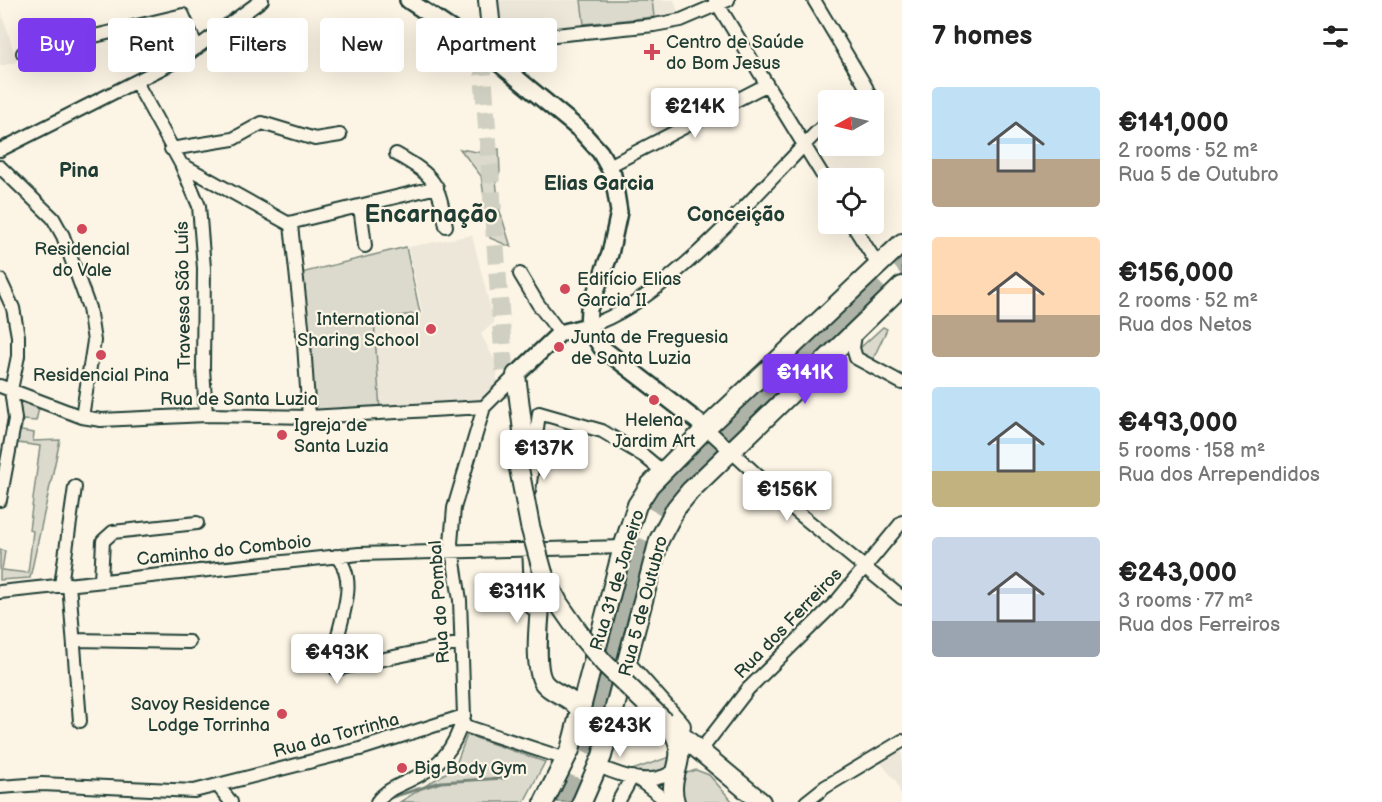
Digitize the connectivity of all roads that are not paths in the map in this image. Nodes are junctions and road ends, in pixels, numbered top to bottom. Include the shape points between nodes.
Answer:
1 (262, 0) edge
2 (408, 0) edge
3 (477, 0) edge
4 (488, 0) edge
5 (814, 0) edge
6 (721, 2) edge
7 (441, 18) edge
8 (478, 18) tunnel mouth
9 (484, 18) tunnel mouth
10 (557, 33) edge
11 (96, 36) edge
12 (197, 48) junction
13 (507, 72) edge
14 (136, 82) junction
15 (766, 85) junction
16 (865, 90) edge
17 (818, 132) edge
18 (340, 135) dead end
19 (804, 146) junction
20 (171, 149) junction
21 (0, 150) edge
22 (396, 154) dead end
23 (181, 164) junction
24 (609, 166) junction
25 (0, 167) edge
26 (818, 168) edge
27 (437, 187) junction
28 (360, 206) junction
29 (290, 223) junction
30 (446, 226) dead end
31 (859, 234) edge
32 (902, 243) edge
33 (365, 246) dead end
34 (880, 267) junction
35 (520, 274) dead end
36 (0, 280) edge
37 (899, 288) edge
38 (588, 326) junction
39 (560, 333) junction
40 (855, 334) junction
41 (516, 375) junction
42 (902, 383) edge
43 (5, 388) edge
44 (507, 406) tunnel mouth
45 (484, 407) junction
46 (206, 415) junction
47 (82, 417) junction
48 (309, 417) junction
49 (706, 428) junction
50 (732, 450) junction
51 (518, 463) junction
52 (662, 471) junction
53 (75, 487) dead end
54 (0, 500) edge
55 (631, 522) junction
56 (902, 522) edge
57 (197, 524) dead end
58 (662, 533) junction
59 (623, 547) junction
60 (529, 548) junction
61 (452, 550) junction
62 (336, 556) junction
63 (866, 567) junction
64 (543, 573) junction
65 (101, 580) junction
66 (65, 585) junction
67 (0, 592) edge
68 (902, 598) edge
69 (75, 640) junction
70 (189, 642) dead end
71 (462, 643) junction
72 (626, 664) junction
73 (543, 682) junction
74 (580, 712) junction
75 (80, 721) dead end
76 (463, 721) junction
77 (666, 723) junction
78 (902, 741) edge
79 (701, 750) junction
80 (567, 761) junction
81 (677, 769) junction
82 (592, 770) junction
83 (729, 773) junction
84 (636, 778) junction
85 (0, 787) edge
86 (215, 787) junction
87 (231, 802) edge
88 (377, 802) edge
89 (544, 802) edge
90 (582, 802) edge
91 (618, 802) edge
92 (668, 802) edge
93 (675, 802) edge
94 (761, 802) edge
95 (806, 802) edge

1 - 12 street
2 - 7 street
3 - 8 main road
4 - 9 main road
5 - 16 street
6 - 10 street via 662,24
6 - 15 street
11 - 12 street via 183,15
12 - 14 street
13 - 24 street via 580,130
14 - 20 street, Travessa São Luís
14 - 21 street
15 - 19 street
15 - 24 street
17 - 19 street
18 - 20 street via 315,139 262,123 233,139
19 - 26 street
19 - 38 street via 729,223 658,287
20 - 23 street, Travessa São Luís
22 - 27 street via 423,169
23 - 29 street
23 - 46 street, Travessa São Luís via 199,206
24 - 38 street via 619,212
25 - 47 street via 53,218 89,308 94,341
27 - 28 street
27 - 30 street
28 - 29 street
28 - 33 street
29 - 48 street
31 - 34 street
32 - 34 main road, Rua 31 de Janeiro
34 - 37 main road
34 - 49 main road, Rua 31 de Janeiro
35 - 39 street
36 - 43 street via 13,308 18,336 18,356
37 - 40 main road, Rua 5 de Outubro
38 - 39 street
38 - 49 street via 601,347
39 - 41 street
40 - 42 street via 856,358
40 - 50 main road, Rua 5 de Outubro
41 - 45 street
41 - 51 main road via 524,440
43 - 47 street, Rua de Santa Luzia
43 - 54 street via 15,419
44 - 51 main road
45 - 48 street, Rua de Santa Luzia
45 - 61 street, Rua do Pombal via 454,508
46 - 47 street, Rua de Santa Luzia via 101,420
46 - 48 street, Rua de Santa Luzia
49 - 50 street
49 - 52 main road, Rua 31 de Janeiro
50 - 58 main road, Rua 5 de Outubro via 690,491
50 - 63 street via 796,511
51 - 64 main road, bridge
52 - 55 main road, Rua 31 de Janeiro via 637,505
52 - 60 street via 602,431 538,413 530,474
53 - 66 street
55 - 58 main road
55 - 59 main road, Rua 31 de Janeiro
56 - 63 street, Rua dos Ferreiros
57 - 65 street via 113,532 103,541
58 - 72 main road, Rua 5 de Outubro
59 - 60 street, Caminho do Comboio
59 - 74 main road, Rua 31 de Janeiro
60 - 61 street, Caminho do Comboio
60 - 73 street via 533,669
61 - 62 street, Caminho do Comboio
61 - 71 street, Rua do Pombal
62 - 65 street, Caminho do Comboio
62 - 71 street via 342,562 348,585 336,669
63 - 68 street
63 - 79 street, Rua dos Ferreiros via 811,629 748,689
64 - 73 main road via 539,655
64 - 77 main road, bridge via 582,637
65 - 66 street, Caminho do Comboio
66 - 67 street, Caminho do Comboio
66 - 69 street
69 - 70 street
69 - 75 street
71 - 76 street, Rua do Pombal
72 - 79 main road
72 - 82 main road, Rua 5 de Outubro
73 - 74 main road via 575,704
74 - 80 main road, Rua 31 de Janeiro
76 - 80 street
76 - 86 street, Rua da Torrinha
76 - 88 street via 447,757 384,792
77 - 79 main road
77 - 81 main road via 681,753
78 - 95 street
79 - 83 main road
80 - 82 main road
80 - 89 main road, Rua 31 de Janeiro
81 - 83 main road via 696,764
81 - 84 street via 657,780
81 - 93 main road via 672,790
82 - 84 street
82 - 90 main road, Rua 5 de Outubro
83 - 94 main road
84 - 91 street
84 - 92 street
85 - 86 street, Rua da Torrinha via 42,784 195,791
86 - 87 street

